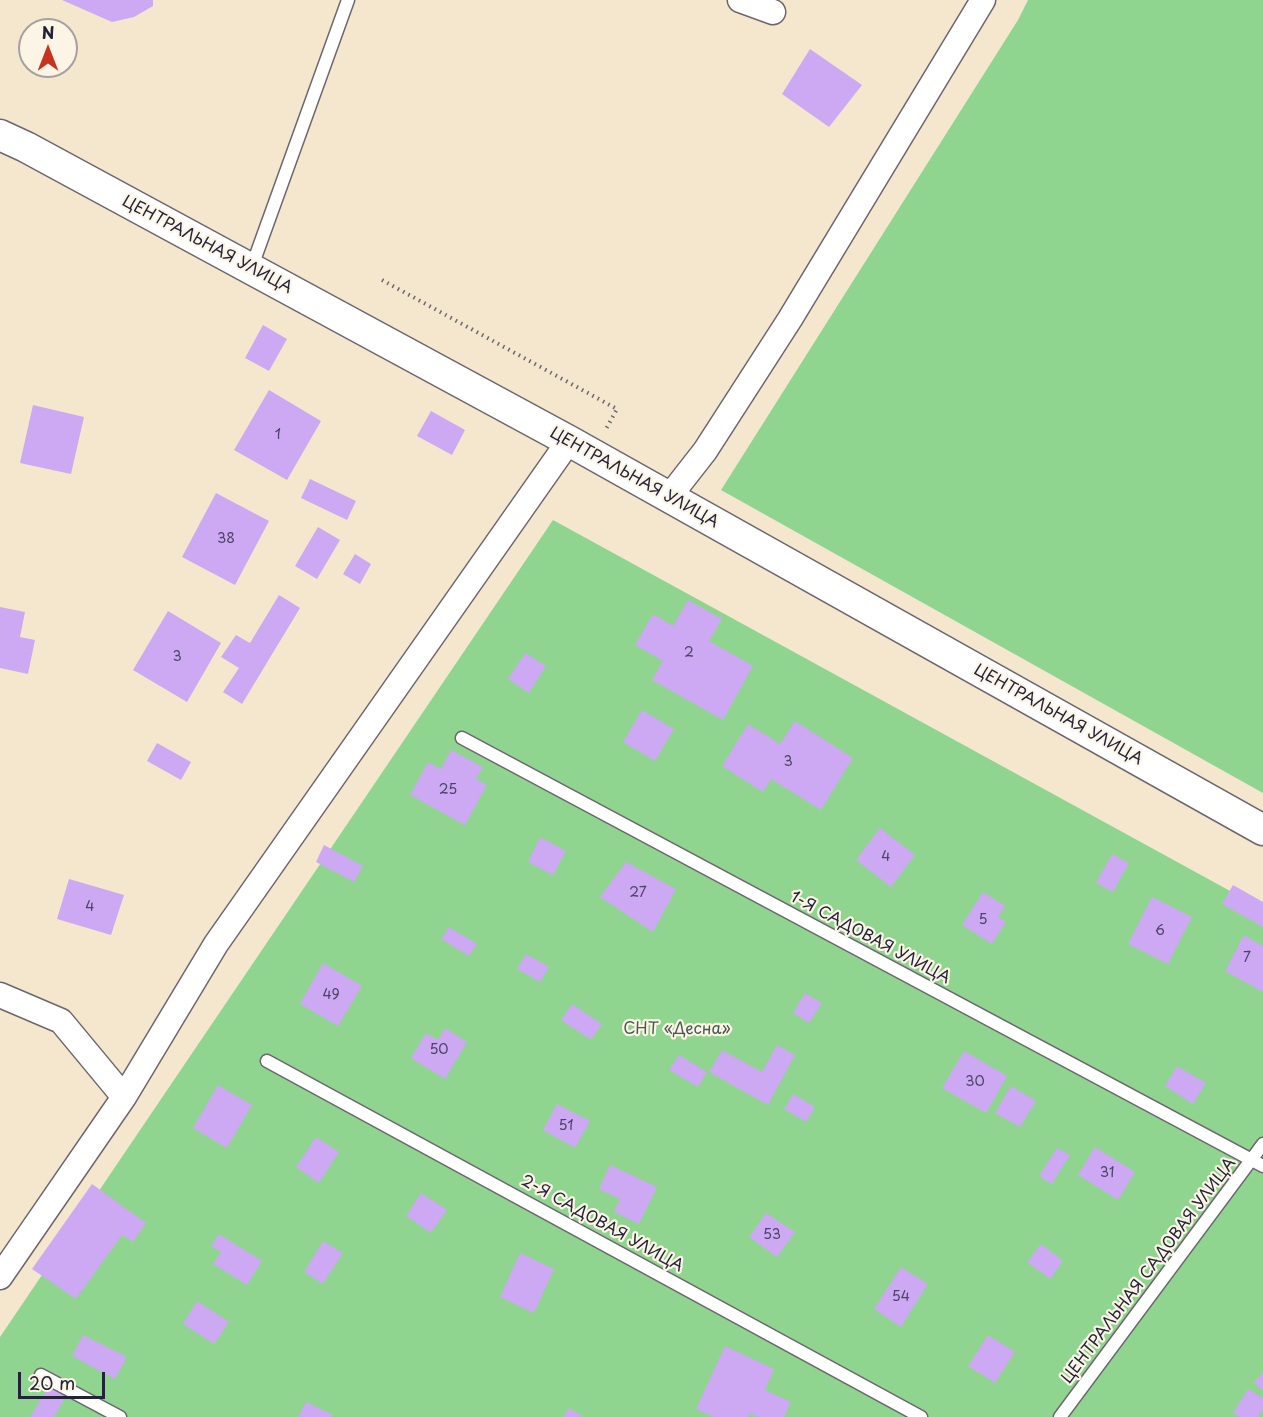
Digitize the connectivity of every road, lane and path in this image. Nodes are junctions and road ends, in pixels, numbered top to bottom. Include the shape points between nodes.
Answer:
1 (348, 0) edge
2 (740, 0) edge
3 (982, 0) edge
4 (773, 12) dead end
5 (0, 135) edge
6 (251, 269) junction
7 (382, 280) dead end
8 (617, 409) dead end
9 (569, 441) junction
10 (669, 497) junction
11 (462, 738) dead end
12 (1263, 830) edge
13 (0, 995) edge
14 (267, 1061) dead end
15 (124, 1097) junction
16 (1263, 1143) edge
17 (1251, 1160) junction
18 (1263, 1166) edge
19 (0, 1277) edge
20 (41, 1375) dead end
21 (120, 1417) edge
22 (921, 1417) edge
23 (1060, 1417) edge

1 - 6 lane
2 - 4 street
3 - 10 street via 790,319 705,452
5 - 6 street, ЦЕНТРАЛЬНАЯ УЛИЦА
6 - 9 street, ЦЕНТРАЛЬНАЯ УЛИЦА
7 - 8 path
9 - 10 street, ЦЕНТРАЛЬНАЯ УЛИЦА
9 - 15 street via 216,944
10 - 12 street, ЦЕНТРАЛЬНАЯ УЛИЦА
11 - 17 lane, 1-Я САДОВАЯ УЛИЦА
13 - 15 street via 61,1021
14 - 22 lane, 2-Я САДОВАЯ УЛИЦА
15 - 19 street
16 - 17 lane, ЦЕНТРАЛЬНАЯ САДОВАЯ УЛИЦА
17 - 18 lane, 1-Я САДОВАЯ УЛИЦА
17 - 23 lane, ЦЕНТРАЛЬНАЯ САДОВАЯ УЛИЦА
20 - 21 lane

